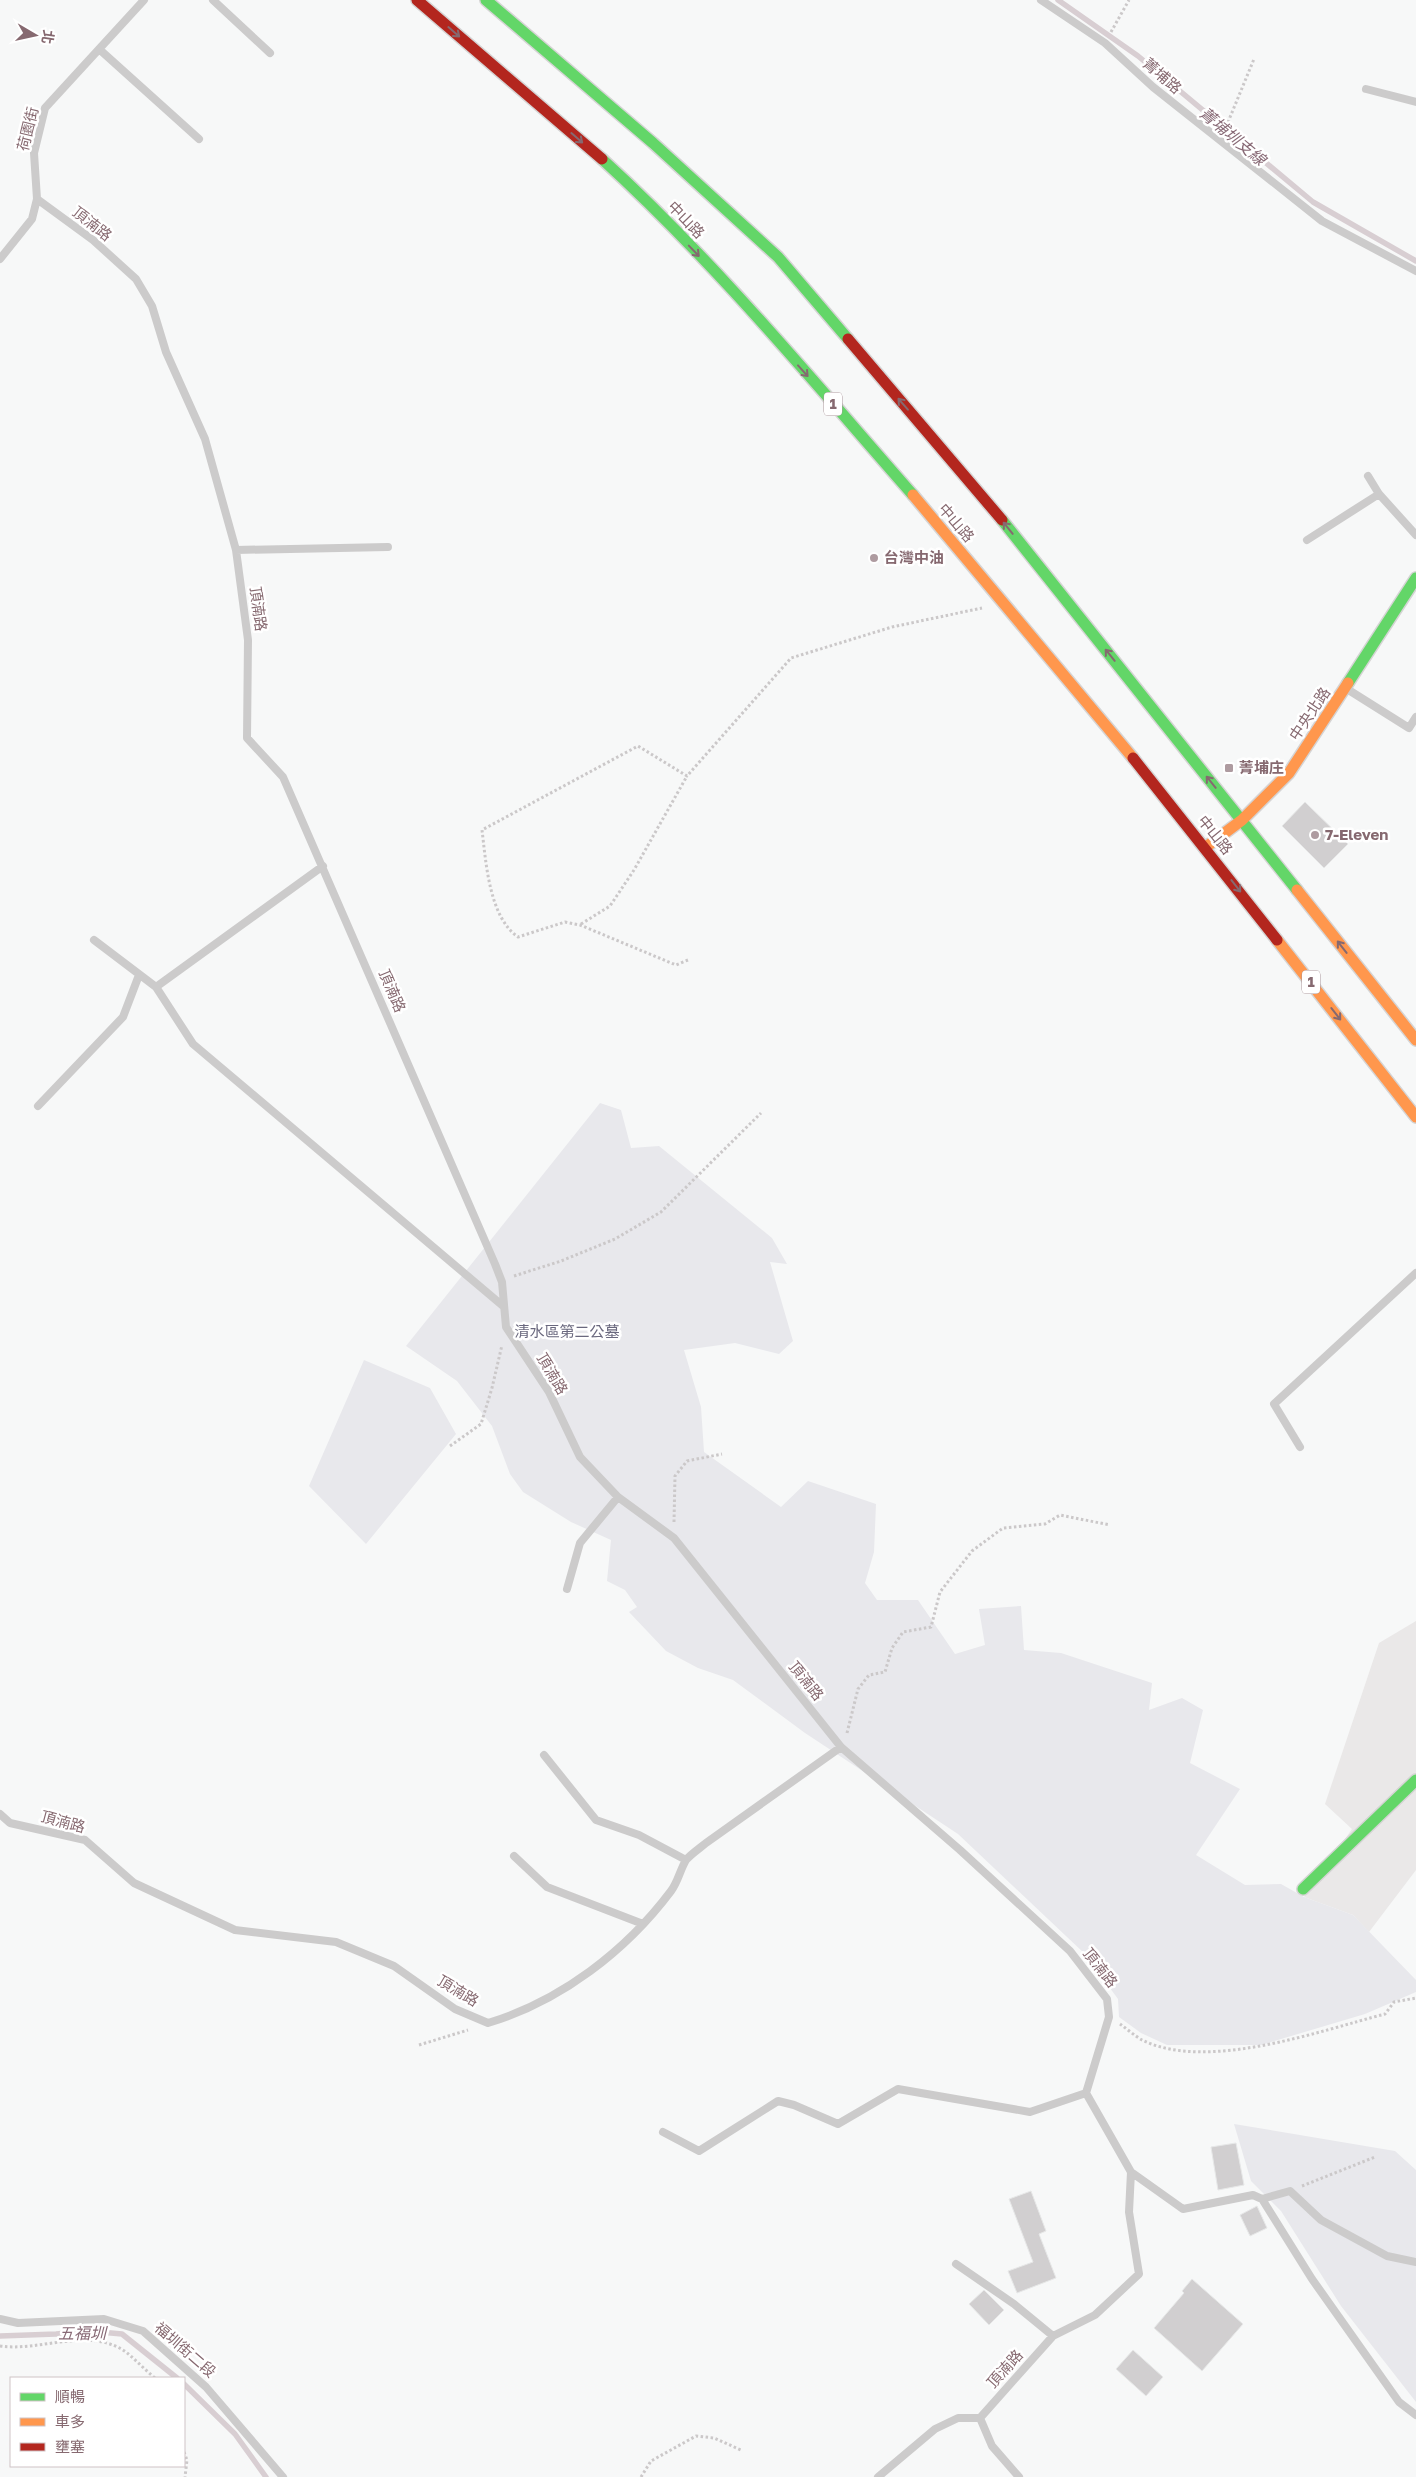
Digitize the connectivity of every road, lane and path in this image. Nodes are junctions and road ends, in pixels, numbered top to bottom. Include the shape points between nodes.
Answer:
1 (144, 0) edge
2 (213, 0) edge
3 (417, 0) edge
4 (486, 0) edge
5 (1041, 0) edge
6 (1129, 0) edge
7 (1105, 43) junction
8 (98, 49) junction
9 (270, 54) dead end
10 (1254, 60) dead end
11 (1366, 89) dead end
12 (1416, 102) edge
13 (199, 139) dead end
14 (1220, 142) junction
15 (37, 199) junction
16 (0, 260) edge
17 (1416, 271) edge
18 (1368, 476) dead end
19 (1379, 494) junction
20 (1416, 535) edge
21 (1307, 540) dead end
22 (388, 548) dead end
23 (236, 550) junction
24 (1416, 578) edge
25 (1006, 603) junction
26 (1345, 688) junction
27 (1416, 717) edge
28 (687, 776) junction
29 (1242, 820) junction
30 (1206, 847) junction
31 (323, 866) junction
32 (580, 925) junction
33 (94, 940) dead end
34 (688, 960) dead end
35 (139, 975) junction
36 (156, 987) junction
37 (1416, 1040) edge
38 (38, 1106) dead end
39 (762, 1113) dead end
40 (1416, 1117) edge
41 (1416, 1273) edge
42 (502, 1282) junction
43 (503, 1306) junction
44 (506, 1327) junction
45 (450, 1446) dead end
46 (1300, 1447) dead end
47 (722, 1454) dead end
48 (618, 1497) junction
49 (1110, 1525) dead end
50 (674, 1538) junction
51 (568, 1589) dead end
52 (841, 1747) junction
53 (544, 1755) dead end
54 (1416, 1780) edge
55 (0, 1814) edge
56 (514, 1856) dead end
57 (686, 1860) junction
58 (1303, 1889) dead end
59 (643, 1924) junction
60 (1416, 1998) edge
61 (1110, 2017) junction
62 (488, 2023) junction
63 (419, 2045) dead end
64 (1086, 2093) junction
65 (663, 2132) dead end
66 (1375, 2157) dead end
67 (1131, 2172) junction
68 (1290, 2191) junction
69 (1262, 2199) junction
70 (1416, 2262) edge
71 (956, 2264) dead end
72 (0, 2319) edge
73 (1052, 2336) junction
74 (0, 2346) edge
75 (154, 2377) edge
76 (1416, 2415) edge
77 (980, 2418) junction
78 (741, 2450) dead end
79 (185, 2455) edge
80 (185, 2477) edge
81 (283, 2477) edge
82 (641, 2477) edge
83 (878, 2477) edge
84 (1019, 2477) edge

1 - 8 lane, 荷園街
2 - 9 lane
3 -> 25 main road, 中山路 / 1 via 624,179 708,264
29 -> 4 main road, 中山路 via 988,503 778,258 653,143
5 - 7 lane, 菁埔路
6 - 7 path
7 - 14 lane, 菁埔路 via 1152,87
8 - 13 lane
8 - 15 lane, 荷園街 via 45,108 34,153
10 - 14 path
11 - 12 lane
14 - 17 lane, 菁埔路 via 1322,221
15 - 16 lane, 荷園街 via 32,219
15 - 23 lane, 頂湳路 via 93,240 136,279 152,306 166,352 205,439
18 - 19 lane
19 - 20 lane
19 - 21 lane
22 - 23 lane
23 - 31 lane, 頂湳路 via 248,640 247,738 283,777
24 - 26 main road, 中央北路
25 - 28 path via 892,627 791,658
25 - 30 main road, 中山路 / 1
26 - 27 lane via 1409,728
26 - 29 main road, 中央北路 via 1289,773
28 - 32 path via 610,906
28 - 32 path via 638,746 482,830 490,891 509,931 518,937 565,922
29 - 30 main road, 中央北路
37 -> 29 main road, 中山路
30 -> 40 main road, 中山路 / 1
31 - 36 lane
31 - 42 lane, 頂湳路
32 - 34 path via 676,965
33 - 35 lane
35 - 36 lane
35 - 38 lane via 123,1017
36 - 43 lane via 193,1044
39 - 42 path via 661,1212 615,1239
41 - 46 lane via 1274,1404
42 - 43 lane, 頂湳路
43 - 44 lane, 頂湳路
44 - 45 path via 481,1424
44 - 48 lane, 頂湳路 via 549,1392 580,1457
47 - 50 path via 687,1461 676,1476
48 - 50 lane, 頂湳路
48 - 51 lane via 580,1542
49 - 52 path via 1060,1515 1045,1524 1003,1528 972,1551 940,1592 931,1627 903,1632 892,1648 885,1672 869,1675 858,1690
50 - 52 lane, 頂湳路
52 - 57 lane, 頂湳路
52 - 61 lane, 頂湳路 via 1070,1951 1107,1999
53 - 57 lane via 596,1820 639,1835
54 - 58 main road
55 - 62 lane, 頂湳路 via 10,1823 85,1840 134,1883 235,1930 336,1942 394,1966 455,2009
56 - 59 lane via 547,1887
57 - 59 lane, 頂湳路 via 673,1890
59 - 62 lane, 頂湳路 via 636,1934 571,1985 534,2006
60 - 61 path via 1394,2002 1385,2014 1268,2045 1209,2052 1170,2049 1142,2040
61 - 64 lane
62 - 63 path
64 - 65 lane via 1030,2112 898,2089 838,2124 778,2101 699,2151
64 - 67 lane
66 - 68 path
67 - 69 lane via 1183,2209 1253,2195
67 - 73 lane, 頂湳路 via 1129,2212 1139,2274 1095,2315
68 - 69 lane
68 - 70 lane via 1321,2220 1387,2256
69 - 76 lane via 1312,2278 1399,2402
71 - 73 lane via 1014,2304
72 - 81 lane, 福圳街二段 via 18,2323 104,2319 143,2331 206,2387
73 - 77 lane, 頂湳路
74 - 75 path via 17,2349 79,2341 102,2342 125,2352
77 - 83 lane via 958,2418 935,2429
77 - 84 lane via 992,2446
78 - 82 path via 714,2438 696,2436 651,2461
79 - 80 path

